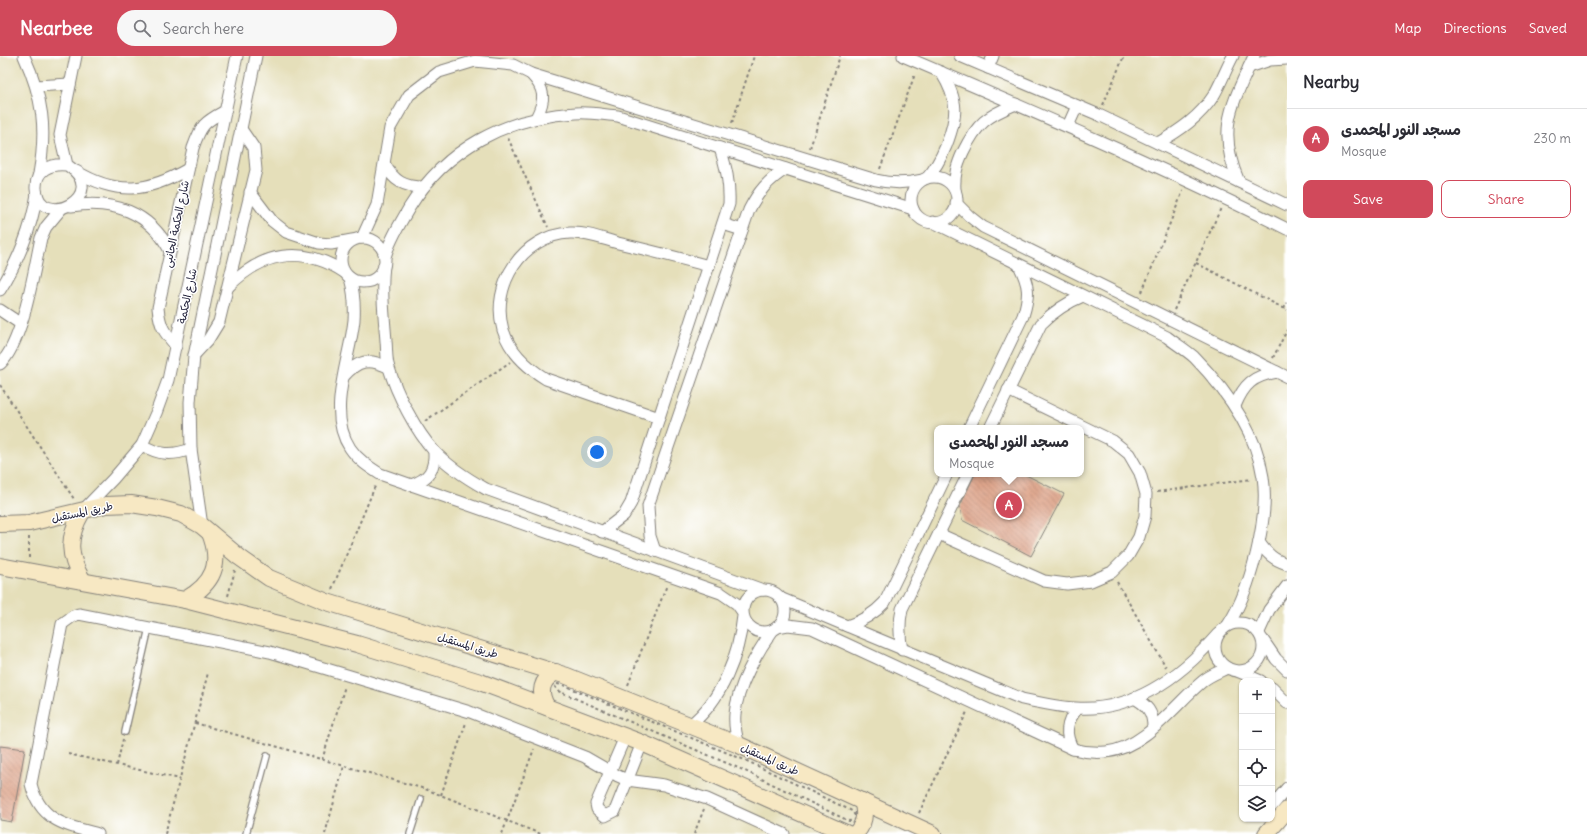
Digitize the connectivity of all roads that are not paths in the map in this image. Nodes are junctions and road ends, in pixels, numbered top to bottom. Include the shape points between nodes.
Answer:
1 (24, 56) edge
2 (76, 56) edge
3 (256, 56) edge
4 (261, 56) edge
5 (903, 56) edge
6 (960, 56) edge
7 (993, 56) edge
8 (1232, 56) edge
9 (1254, 56) edge
10 (235, 58) edge
11 (1287, 59) edge
12 (1249, 67) junction
13 (988, 68) junction
14 (253, 69) junction
15 (941, 72) junction
16 (531, 74) junction
17 (70, 84) junction
18 (36, 86) junction
19 (1016, 104) junction
20 (1077, 106) junction
21 (225, 111) junction
22 (536, 118) junction
23 (1068, 126) junction
24 (241, 129) junction
25 (1158, 143) junction
26 (720, 148) junction
27 (385, 165) junction
28 (71, 168) junction
29 (188, 169) junction
30 (786, 169) junction
31 (39, 174) junction
32 (925, 179) junction
33 (1239, 182) junction
34 (422, 187) junction
35 (955, 190) junction
36 (250, 192) junction
37 (37, 194) junction
38 (956, 203) junction
39 (1287, 205) edge
40 (66, 208) junction
41 (913, 209) junction
42 (934, 222) junction
43 (723, 224) junction
44 (1287, 229) edge
45 (742, 230) junction
46 (359, 238) junction
47 (170, 251) junction
48 (384, 261) junction
49 (1019, 265) junction
50 (709, 266) junction
51 (347, 275) junction
52 (228, 287) junction
53 (0, 290) edge
54 (1083, 296) junction
55 (0, 310) edge
56 (21, 324) junction
57 (685, 339) junction
58 (703, 345) junction
59 (176, 346) junction
60 (194, 356) junction
61 (0, 364) edge
62 (388, 367) junction
63 (1277, 372) edge
64 (344, 376) junction
65 (1008, 390) junction
66 (1235, 406) junction
67 (659, 418) junction
68 (970, 425) edge
69 (991, 425) edge
70 (1082, 425) edge
71 (1084, 426) edge
72 (142, 445) junction
73 (191, 448) junction
74 (434, 451) junction
75 (946, 477) edge
76 (967, 477) edge
77 (411, 484) junction
78 (82, 512) junction
79 (0, 524) edge
80 (206, 529) junction
81 (602, 532) junction
82 (939, 534) junction
83 (1259, 542) junction
84 (655, 551) junction
85 (1287, 564) edge
86 (0, 566) edge
87 (84, 581) junction
88 (1287, 586) edge
89 (764, 590) junction
90 (780, 598) junction
91 (185, 600) junction
92 (743, 613) junction
93 (1228, 625) junction
94 (847, 626) junction
95 (149, 628) junction
96 (775, 628) junction
97 (1218, 634) junction
98 (1261, 636) junction
99 (902, 650) junction
100 (1232, 669) junction
101 (1287, 670) edge
102 (556, 672) junction
103 (1254, 678) edge
104 (1275, 691) edge
105 (1134, 698) junction
106 (1287, 703) edge
107 (547, 707) junction
108 (1077, 708) junction
109 (690, 724) junction
110 (1153, 728) junction
111 (125, 732) road end
112 (625, 737) junction
113 (642, 743) junction
114 (1073, 749) junction
115 (746, 752) junction
116 (267, 756) dead end
117 (610, 771) junction
118 (627, 780) junction
119 (1287, 788) edge
120 (421, 799) dead end
121 (862, 801) junction
122 (1275, 802) edge
123 (1287, 810) edge
124 (1268, 829) edge
125 (98, 834) edge
126 (246, 834) edge
127 (410, 834) edge
128 (784, 834) edge
129 (848, 834) edge
130 (855, 834) edge
131 (933, 834) edge

1 - 18 street
2 - 17 street
3 - 14 street, شارع الحكمة
4 - 14 street
5 - 15 street
6 - 13 street
7 - 13 street
8 - 25 street via 1214,95 1202,110 1179,130
9 - 12 street
10 - 21 street, شارع الحكمة
11 - 12 street via 1270,60
12 - 33 street via 1232,104 1227,124 1231,164
13 - 20 street
14 - 24 street, شارع الحكمة
15 - 19 street
15 - 32 street via 950,88 955,105 954,124 940,160
16 - 22 street via 540,83 543,95 542,107
16 - 27 street via 513,66 475,61 438,72 409,95 401,108 390,128
16 - 32 street via 876,180 906,184
17 - 18 street
17 - 28 street via 60,135
18 - 31 street via 44,123
19 - 23 street
19 - 35 street via 994,114 973,132 956,167
20 - 23 street
20 - 25 street
21 - 29 street, شارع الحكمة الجانبى via 207,120 198,133
21 - 59 street, شارع الحكمة
22 - 26 street via 577,113 618,116
22 - 34 street via 504,128 474,143 446,163
23 - 44 street via 1188,180
24 - 36 street via 254,148 256,170
24 - 60 street, شارع الحكمة
25 - 33 street
26 - 30 street
26 - 43 street via 730,185 729,204
27 - 34 street via 400,183
27 - 46 street via 377,205
28 - 29 street via 102,185 128,190 149,187
28 - 31 street via 56,164
28 - 40 street via 80,179 81,189 78,199
29 - 47 street, شارع الحكمة الجانبى
30 - 41 street
30 - 45 street via 770,179 757,193
31 - 37 street
32 - 35 street via 943,179
32 - 41 street via 912,193
33 - 39 street
34 - 48 street via 392,237
35 - 38 street
36 - 46 street via 272,221 286,232 319,243 337,243
36 - 52 street
37 - 40 street via 42,203 51,208
37 - 53 street via 32,219 22,246 11,274
38 - 42 street via 954,211 948,217
38 - 63 street via 983,227
40 - 47 street via 101,204 139,216 163,237
40 - 56 street via 52,217 41,238
41 - 42 street via 921,219
42 - 49 street
43 - 45 street
43 - 50 street
45 - 58 street
46 - 48 street via 377,243
46 - 51 street via 348,243 341,257
47 - 59 street, شارع الحكمة الجانبى via 158,308 163,331
48 - 51 street via 378,275 366,282
48 - 62 street via 382,302
49 - 54 street
49 - 68 street via 1027,281 1028,298 1025,310
50 - 57 street
50 - 67 street via 572,233 551,235 526,250 508,273 500,302 503,331 517,356 530,370 546,380
51 - 52 street via 334,266 313,258 279,256 259,262 242,273
51 - 64 street via 355,307
52 - 60 street via 219,322
54 - 65 street via 1053,312 1040,324
54 - 66 street via 1167,337 1193,356
55 - 56 street
56 - 61 street via 15,342
57 - 58 street
57 - 67 street
58 - 84 street via 648,506 650,536
59 - 72 street, شارع الحكمة via 168,380
60 - 73 street, شارع الحكمة via 190,402
62 - 64 street via 377,362 364,362 353,367
62 - 74 street via 401,398
63 - 66 street via 1263,375 1250,382 1240,393
64 - 77 street via 338,410 341,430 350,448 363,463 380,474
65 - 69 street
65 - 70 street
66 - 83 street via 1253,440 1263,477 1264,510
67 - 81 street via 631,503 624,515
71 - 82 street via 1113,440 1129,454 1140,473 1146,494 1145,516 1139,537 1128,556 1112,572 1090,581 1067,584 1044,582
72 - 73 street via 166,454 179,453
72 - 78 street, شارع الحكمة
73 - 80 street, شارع الحكمة
74 - 77 street via 435,463 431,474 422,481
74 - 81 street via 467,479 486,490
75 - 94 street via 885,602 875,613
76 - 82 street
77 - 92 street via 721,593 737,604
78 - 79 main road, طريق المستقبل via 29,523
78 - 80 main road, طريق المستقبل via 106,505 131,504 181,514
78 - 87 main road via 74,524 71,554
80 - 91 main road via 216,548 214,569 210,579 199,592
80 - 102 main road, طريق المستقبل via 269,578 327,602
81 - 84 street
82 - 99 street via 902,609 899,629
83 - 85 street via 1266,553
83 - 93 street via 1248,585 1240,606
84 - 89 street
86 - 87 main road
87 - 91 main road
88 - 98 street via 1269,610
89 - 90 street via 773,592
89 - 92 street via 749,596 744,603
90 - 94 street
90 - 96 street via 785,613
91 - 107 main road via 357,644 480,682
92 - 96 street via 747,624 755,630 764,632
92 - 109 street via 741,636 720,690 701,716
93 - 97 street
93 - 98 street via 1244,623 1252,626
94 - 99 street
95 - 111 lane
95 - 117 street via 270,652 470,712 585,757
95 - 125 street via 79,614 62,624 31,784 39,806 51,817 65,825
96 - 114 street via 788,625 812,628
96 - 115 street via 761,646 738,698 735,714 736,731
97 - 100 street via 1216,653 1220,662
97 - 105 street via 1197,658 1173,678
98 - 100 street via 1264,650 1260,659 1250,668
98 - 101 street via 1276,659
99 - 108 street via 1022,699
100 - 103 street
100 - 110 street via 1204,680
102 - 107 main road via 543,682 542,699
102 - 109 main road, طريق المستقبل
104 - 106 street
105 - 108 street via 1103,707
105 - 110 street via 1143,702 1149,709 1153,718
107 - 112 main road
108 - 114 street via 1070,717 1067,728 1068,739
109 - 115 main road, طريق المستقبل
110 - 114 street via 1140,739 1107,752 1090,753
112 - 113 main road
112 - 117 street
113 - 118 street
113 - 129 main road via 740,777
115 - 121 main road, طريق المستقبل
116 - 126 lane
117 - 118 street
117 - 118 street via 596,804 600,814 605,816 615,811
118 - 128 street via 664,785 707,799
119 - 122 street
120 - 127 lane
121 - 130 main road via 865,816
121 - 131 main road, طريق المستقبل
123 - 124 main road

